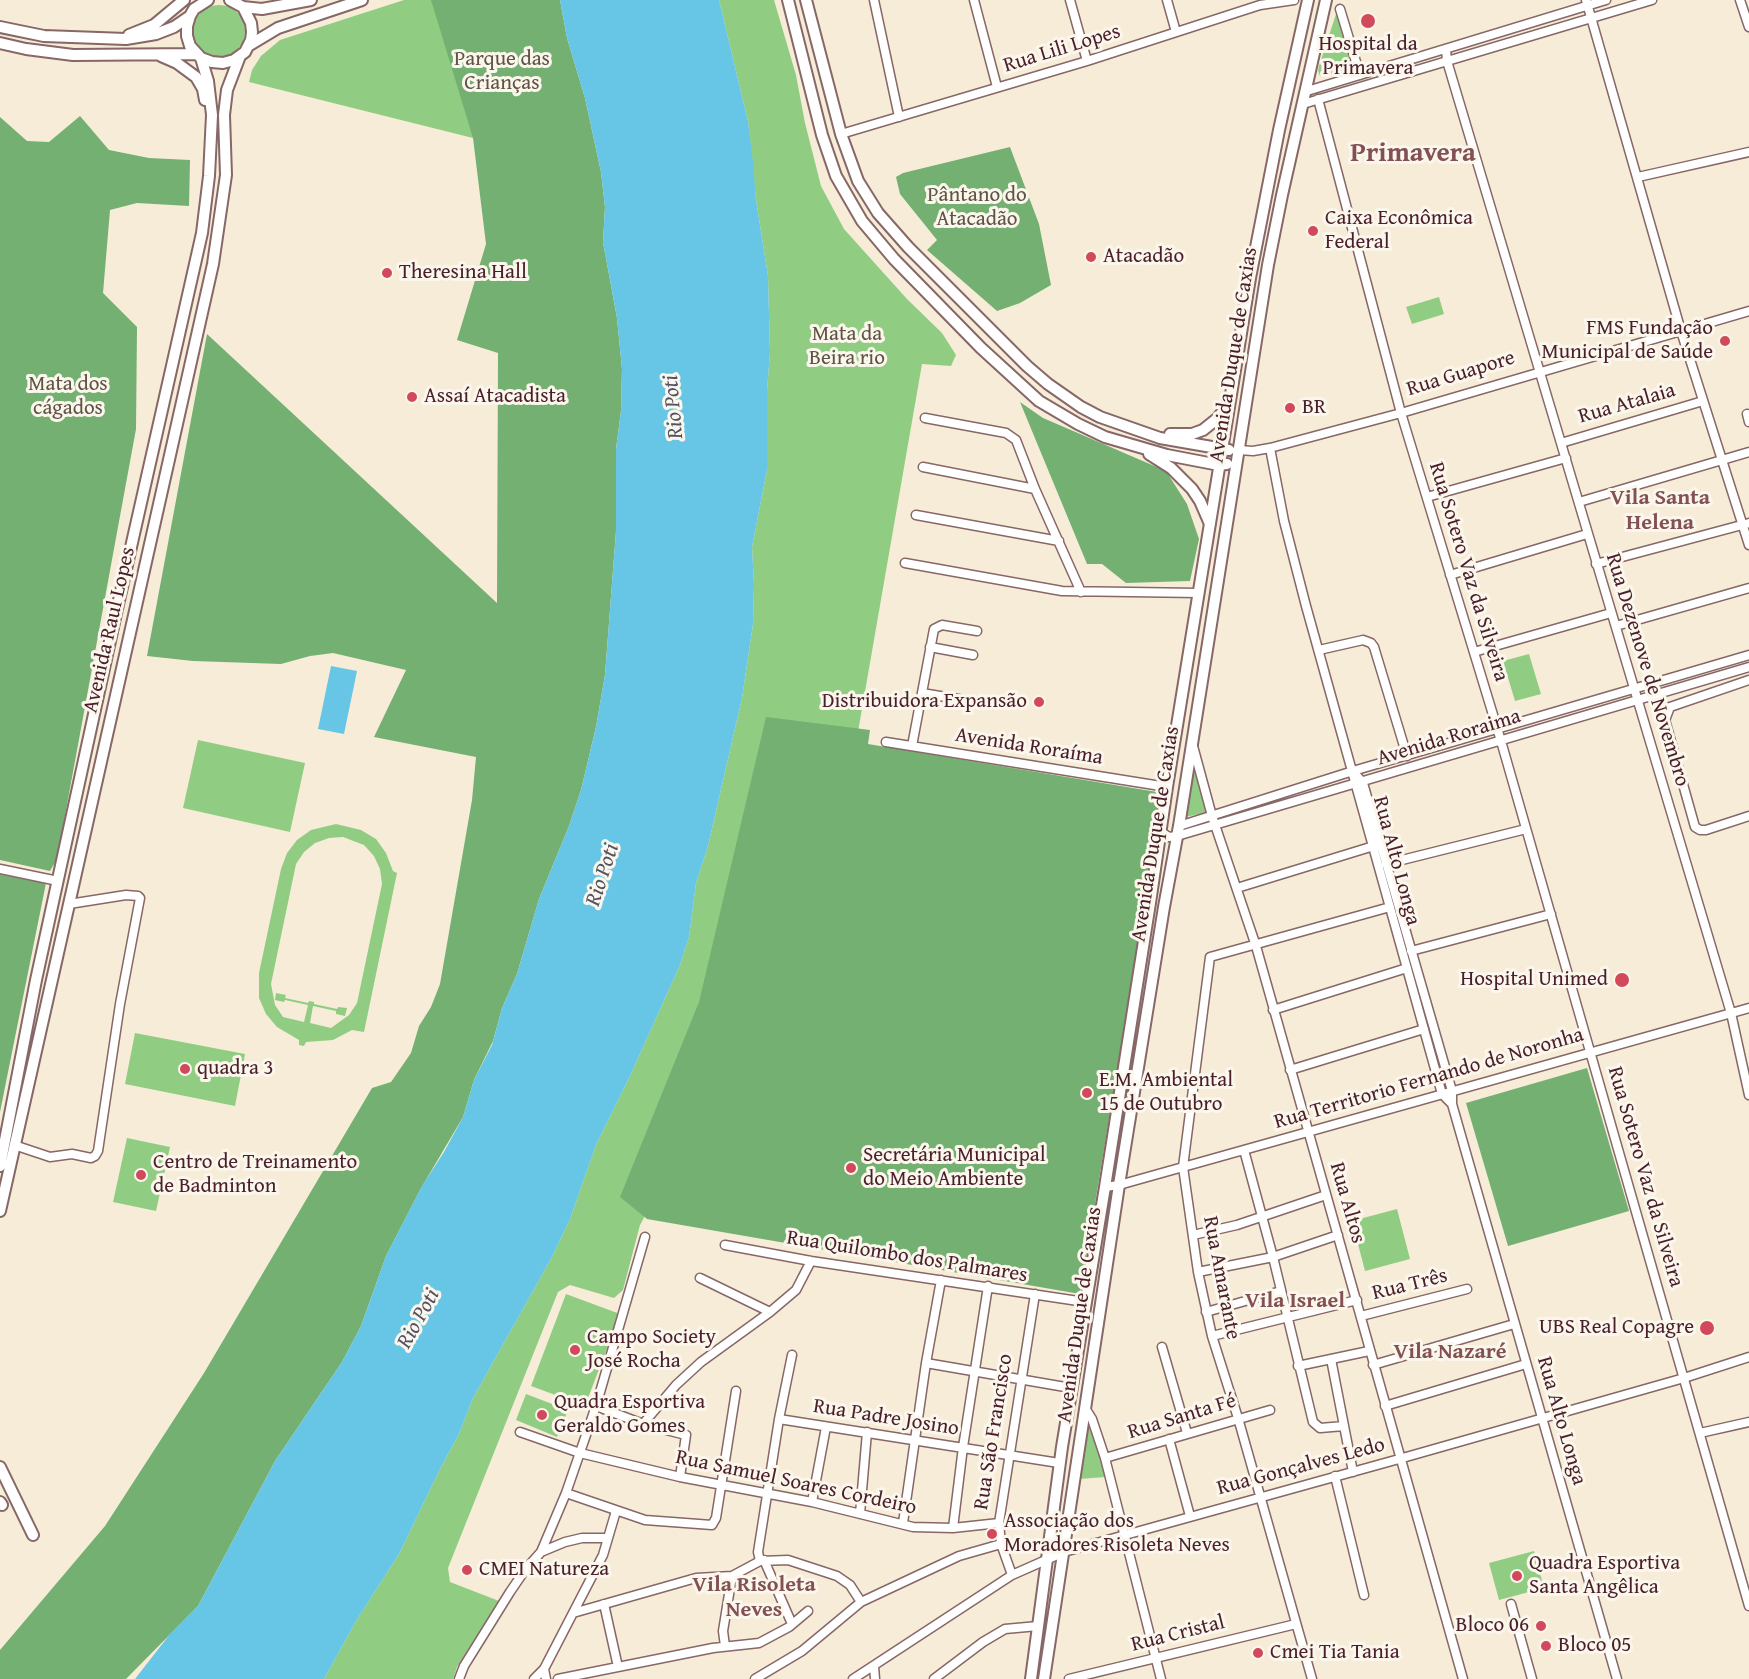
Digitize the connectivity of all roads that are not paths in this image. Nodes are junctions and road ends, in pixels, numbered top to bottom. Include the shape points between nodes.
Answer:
1 (184, 0) edge
2 (265, 0) edge
3 (288, 0) edge
4 (311, 0) edge
5 (362, 0) edge
6 (788, 0) edge
7 (806, 0) edge
8 (874, 0) edge
9 (974, 0) edge
10 (1070, 0) edge
11 (1167, 0) edge
12 (1294, 0) edge
13 (1308, 0) edge
14 (1326, 0) edge
15 (1606, 0) edge
16 (1652, 0) edge
17 (1740, 0) edge
18 (204, 1) edge
19 (1259, 2) edge
20 (237, 3) edge
21 (1587, 3) edge
22 (1340, 9) dead end
23 (190, 16) junction
24 (1591, 18) junction
25 (0, 27) edge
26 (1749, 27) edge
27 (1176, 33) junction
28 (126, 39) junction
29 (0, 43) edge
30 (248, 46) junction
31 (1446, 48) junction
32 (158, 55) junction
33 (199, 56) junction
34 (240, 56) junction
35 (1087, 61) junction
36 (1447, 61) junction
37 (1360, 75) junction
38 (997, 87) junction
39 (1306, 91) junction
40 (1318, 99) junction
41 (1303, 104) junction
42 (899, 117) junction
43 (210, 133) junction
44 (841, 134) junction
45 (1749, 153) edge
46 (1638, 177) junction
47 (1749, 311) edge
48 (1681, 331) junction
49 (1539, 371) junction
50 (167, 391) junction
51 (1230, 400) junction
52 (1703, 401) junction
53 (182, 404) junction
54 (1401, 413) junction
55 (926, 418) dead end
56 (1140, 432) junction
57 (1561, 443) junction
58 (1136, 447) junction
59 (1270, 448) junction
60 (1222, 450) junction
61 (1238, 450) junction
62 (1253, 451) junction
63 (1749, 452) edge
64 (1566, 458) junction
65 (1722, 459) junction
66 (1236, 463) junction
67 (1220, 465) junction
68 (923, 467) dead end
69 (1035, 489) junction
70 (1427, 497) junction
71 (1579, 501) junction
72 (916, 515) dead end
73 (1746, 524) edge
74 (1210, 525) junction
75 (1587, 534) junction
76 (1059, 541) junction
77 (1749, 545) edge
78 (905, 562) dead end
79 (1596, 564) junction
80 (1450, 575) junction
81 (1749, 588) edge
82 (1081, 592) junction
83 (1199, 594) junction
84 (1611, 613) junction
85 (1616, 626) junction
86 (977, 631) dead end
87 (930, 647) junction
88 (1319, 650) junction
89 (1474, 652) junction
90 (973, 655) dead end
91 (1749, 655) edge
92 (1749, 667) edge
93 (1749, 680) edge
94 (1633, 688) junction
95 (922, 693) junction
96 (964, 700) dead end
97 (1637, 701) junction
98 (1497, 728) junction
99 (1192, 739) junction
100 (1501, 741) junction
101 (886, 742) dead end
102 (88, 743) junction
103 (912, 746) junction
104 (104, 747) junction
105 (1407, 756) junction
106 (1353, 771) junction
107 (1360, 784) junction
108 (1167, 787) junction
109 (1212, 816) junction
110 (1749, 816) edge
111 (1216, 825) junction
112 (1526, 829) junction
113 (1160, 831) junction
114 (1178, 831) junction
115 (1377, 845) junction
116 (1386, 864) junction
117 (0, 869) edge
118 (58, 881) junction
119 (1237, 888) junction
120 (69, 904) junction
121 (1390, 907) junction
122 (1551, 915) junction
123 (1256, 946) junction
124 (1411, 951) junction
125 (1407, 968) junction
126 (1749, 1008) edge
127 (1273, 1010) junction
128 (1731, 1013) junction
129 (29, 1017) junction
130 (44, 1020) junction
131 (1424, 1029) junction
132 (1590, 1052) junction
133 (1290, 1070) junction
134 (1748, 1090) edge
135 (1452, 1091) junction
136 (1442, 1094) junction
137 (1452, 1104) junction
138 (1307, 1132) junction
139 (14, 1145) junction
140 (1244, 1150) junction
141 (0, 1166) edge
142 (1183, 1167) junction
143 (1119, 1185) junction
144 (1105, 1187) junction
145 (1326, 1196) junction
146 (0, 1211) edge
147 (1263, 1217) junction
148 (1193, 1235) junction
149 (1338, 1235) junction
150 (645, 1237) dead end
151 (725, 1245) dead end
152 (1273, 1257) junction
153 (811, 1261) junction
154 (1198, 1272) junction
155 (700, 1278) dead end
156 (941, 1280) junction
157 (988, 1286) junction
158 (1467, 1289) dead end
159 (1281, 1291) junction
160 (1035, 1294) junction
161 (1357, 1300) junction
162 (1085, 1302) junction
163 (770, 1312) junction
164 (1206, 1312) junction
165 (1361, 1316) junction
166 (1288, 1317) junction
167 (1515, 1324) junction
168 (1212, 1336) junction
169 (1162, 1347) dead end
170 (1370, 1351) junction
171 (792, 1354) dead end
172 (1749, 1357) edge
173 (1331, 1359) junction
174 (926, 1363) junction
175 (1526, 1364) junction
176 (1373, 1365) junction
177 (1298, 1366) junction
178 (975, 1371) junction
179 (1684, 1377) junction
180 (1020, 1379) junction
181 (1071, 1388) junction
182 (736, 1391) dead end
183 (596, 1406) junction
184 (1385, 1406) junction
185 (1085, 1408) junction
186 (1270, 1410) dead end
187 (1238, 1418) junction
188 (1542, 1418) junction
189 (779, 1419) junction
190 (1749, 1422) edge
191 (643, 1424) junction
192 (826, 1426) junction
193 (1344, 1426) junction
194 (520, 1432) dead end
195 (867, 1432) junction
196 (1187, 1433) junction
197 (1700, 1433) junction
198 (1170, 1439) junction
199 (916, 1440) junction
200 (963, 1447) junction
201 (580, 1453) junction
202 (1009, 1455) junction
203 (1105, 1458) junction
204 (1400, 1459) junction
205 (1059, 1463) junction
206 (0, 1467) edge
207 (1353, 1472) junction
208 (1335, 1476) junction
209 (680, 1477) junction
210 (722, 1485) junction
211 (566, 1493) junction
212 (767, 1494) junction
213 (1260, 1496) junction
214 (812, 1502) junction
215 (616, 1510) junction
216 (860, 1514) junction
217 (1190, 1516) junction
218 (903, 1523) junction
219 (999, 1523) junction
220 (953, 1528) junction
221 (1126, 1534) junction
222 (33, 1535) dead end
223 (606, 1538) junction
224 (1001, 1544) junction
225 (542, 1552) junction
226 (1064, 1552) junction
227 (1047, 1558) junction
228 (762, 1560) junction
229 (1012, 1575) junction
230 (732, 1576) junction
231 (1364, 1595) dead end
232 (861, 1602) junction
233 (604, 1604) junction
234 (1511, 1604) dead end
235 (1749, 1606) edge
236 (808, 1611) dead end
237 (573, 1613) junction
238 (792, 1624) junction
239 (1296, 1624) junction
240 (1038, 1626) junction
241 (725, 1646) junction
242 (1155, 1658) junction
243 (874, 1666) junction
244 (618, 1667) junction
245 (544, 1668) junction
246 (459, 1679) edge
247 (534, 1679) edge
248 (546, 1679) edge
249 (558, 1679) edge
250 (755, 1679) edge
251 (853, 1679) edge
252 (875, 1679) edge
253 (934, 1679) edge
254 (1031, 1679) edge
255 (1044, 1679) edge
256 (1069, 1679) edge
257 (1161, 1679) edge
258 (1312, 1679) edge
259 (1463, 1679) edge
260 (1532, 1679) edge
261 (1617, 1679) edge

1 - 28 main road via 154,25
2 - 3 main road
4 - 20 main road via 262,9
5 - 30 main road via 278,28
6 - 58 main road via 822,135 836,176 862,221 894,260 1039,401 1096,433
7 - 44 main road
8 - 42 street
9 - 38 street
10 - 35 street
11 - 27 street
12 - 19 street, Rua Lili Lopes
13 - 51 main road, Avenida Duque de Caxias via 1252,266
14 - 39 main road, Avenida Duque de Caxias
15 - 21 street
16 - 24 street
17 - 26 street
18 - 23 main road
19 - 27 street, Rua Lili Lopes
20 - 30 main road via 251,23
21 - 24 street
21 - 31 street
22 - 37 street
23 - 28 main road via 156,34
23 - 33 main road, Avenida Raul Lopes via 187,36
24 - 36 street
24 - 46 street
25 - 28 main road via 44,36
27 - 35 street, Rua Lili Lopes
29 - 32 main road via 73,55
30 - 34 main road, Avenida Raul Lopes
31 - 36 street, Rua Dezenove de Novembro
31 - 37 street
32 - 33 main road
32 - 43 main road via 186,68 199,81
33 - 34 main road via 224,63
33 - 43 main road, Avenida Raul Lopes via 211,96
34 - 53 main road, Avenida Raul Lopes via 227,90 226,175 213,264
35 - 38 street, Rua Lili Lopes
36 - 40 street
36 - 49 street, Rua Dezenove de Novembro
37 - 39 street
38 - 42 street, Rua Lili Lopes
39 - 41 main road, Avenida Duque de Caxias
40 - 41 street
40 - 54 street, Rua Sotero Vaz da Silveira
41 - 61 main road, Avenida Duque de Caxias via 1281,195
42 - 44 street, Rua Lili Lopes
43 - 50 main road, Avenida Raul Lopes via 202,233
44 - 56 main road via 858,181 878,213 1027,366 1081,407
45 - 46 street
46 - 48 street
47 - 48 street, Rua Guapore
48 - 49 street, Rua Guapore
48 - 52 street
49 - 54 street, Rua Guapore
49 - 57 street, Rua Dezenove de Novembro
50 - 53 main road via 170,400
50 - 102 main road, Avenida Raul Lopes
51 - 56 main road via 1218,418 1203,430 1182,434
51 - 60 main road, Avenida Duque de Caxias
52 - 57 street, Rua Atalaia
52 - 65 street
53 - 104 main road, Avenida Raul Lopes
54 - 59 street, Rua Guapore
54 - 70 street, Rua Sotero Vaz da Silveira
55 - 69 street via 1011,436
56 - 60 main road, Rua Guapore
57 - 64 street, Rua Dezenove de Novembro
58 - 67 main road
58 - 74 main road via 1184,479 1200,501
59 - 62 street, Rua Guapore
59 - 88 street via 1284,521
60 - 61 main road, Rua Guapore
60 - 67 main road, Avenida Duque de Caxias
61 - 62 street, Rua Guapore
61 - 66 main road, Avenida Duque de Caxias
62 - 66 street, Rua Guapore
63 - 65 street
64 - 70 street
64 - 71 street, Rua Dezenove de Novembro
65 - 71 street
65 - 73 street
66 - 67 main road
66 - 99 main road, Avenida Duque de Caxias
67 - 74 main road, Avenida Duque de Caxias
68 - 69 street
69 - 76 street
70 - 80 street, Rua Sotero Vaz da Silveira
71 - 75 street, Rua Dezenove de Novembro
72 - 76 street
73 - 77 street
73 - 79 street
74 - 83 main road, Avenida Duque de Caxias
75 - 79 street, Rua Dezenove de Novembro
75 - 80 street
76 - 82 street
78 - 82 street via 1051,590
79 - 84 street, Rua Dezenove de Novembro
80 - 89 street, Rua Sotero Vaz da Silveira
81 - 85 street
82 - 83 street
83 - 108 main road, Avenida Duque de Caxias
84 - 85 street, Rua Dezenove de Novembro
84 - 89 street
85 - 94 street, Rua Dezenove de Novembro
86 - 87 street via 937,626
87 - 90 street
87 - 95 street
88 - 105 street via 1363,640 1371,643
88 - 106 street
89 - 98 street, Rua Sotero Vaz da Silveira
91 - 94 street, Avenida Roraima
92 - 97 street, Avenida Roraima
93 - 110 street via 1670,707 1665,720 1695,827 1706,830
94 - 97 street, Rua Dezenove de Novembro
94 - 98 street, Avenida Roraima
95 - 96 street
95 - 103 street
97 - 100 street, Avenida Roraima
97 - 128 street, Rua Dezenove de Novembro
98 - 100 street, Rua Sotero Vaz da Silveira
98 - 105 street, Avenida Roraima
99 - 109 street, Rua Altos
99 - 114 main road, Avenida Duque de Caxias
100 - 107 street, Avenida Roraima
100 - 112 street, Rua Sotero Vaz da Silveira
101 - 103 street, Avenida Roraíma
102 - 104 main road
102 - 118 main road, Avenida Raul Lopes
103 - 108 street, Avenida Roraíma
104 - 120 main road, Avenida Raul Lopes
105 - 106 street, Avenida Roraima
106 - 107 street
106 - 109 street, Avenida Roraima
107 - 111 street, Avenida Roraima
107 - 115 street, Rua Alto Longa
108 - 113 main road, Avenida Duque de Caxias
109 - 111 street, Rua Altos
109 - 114 street, Avenida Roraima
111 - 114 street, Avenida Roraima
111 - 119 street, Rua Altos
112 - 116 street
112 - 122 street, Rua Sotero Vaz da Silveira
113 - 114 street via 1169,837
113 - 144 main road, Avenida Duque de Caxias
114 - 143 main road, Avenida Duque de Caxias
115 - 116 street, Rua Alto Longa
115 - 119 street
115 - 121 street, Rua Alto Longa
116 - 124 street, Rua Alto Longa
117 - 118 street
118 - 129 main road, Avenida Raul Lopes
119 - 123 street, Rua Altos
120 - 130 main road, Avenida Raul Lopes
120 - 139 street via 126,895 140,898 98,1151 91,1158 72,1154 50,1156
121 - 123 street
121 - 125 street, Rua Alto Longa
122 - 124 street
122 - 132 street, Rua Sotero Vaz da Silveira
123 - 127 street, Rua Altos
123 - 142 street, Rua Amarante via 1209,959
124 - 135 street, Rua Alto Longa
125 - 127 street
125 - 131 street, Rua Alto Longa
126 - 128 street, Rua Territorio Fernando de Noronha
127 - 133 street, Rua Altos
128 - 132 street, Rua Territorio Fernando de Noronha
128 - 134 street, Rua Dezenove de Novembro
129 - 130 main road
129 - 141 main road, Avenida Raul Lopes
130 - 139 main road, Avenida Raul Lopes
131 - 133 street
131 - 136 street, Rua Alto Longa
132 - 135 street, Rua Territorio Fernando de Noronha
132 - 179 street, Rua Sotero Vaz da Silveira
133 - 138 street, Rua Altos
135 - 136 street, Rua Territorio Fernando de Noronha
135 - 137 street, Rua Alto Longa
136 - 137 street, Rua Alto Longa
136 - 138 street, Rua Territorio Fernando de Noronha
137 - 167 street, Rua Alto Longa
138 - 140 street, Rua Territorio Fernando de Noronha
138 - 145 street, Rua Altos
139 - 146 main road, Avenida Raul Lopes
140 - 142 street, Rua Territorio Fernando de Noronha
140 - 147 street
142 - 143 street, Rua Territorio Fernando de Noronha
142 - 148 street, Rua Amarante
143 - 144 street, Rua Territorio Fernando de Noronha
143 - 185 main road, Avenida Duque de Caxias
144 - 162 main road, Avenida Duque de Caxias
145 - 147 street
145 - 149 street, Rua Altos
147 - 148 street
147 - 152 street
148 - 154 street, Rua Amarante
149 - 152 street
149 - 161 street, Rua Altos
150 - 183 street
151 - 153 street, Rua Quilombo dos Palmares
152 - 154 street
152 - 159 street
153 - 156 street, Rua Quilombo dos Palmares
153 - 163 street via 796,1290
154 - 164 street, Rua Amarante
155 - 163 street
156 - 157 street, Rua Quilombo dos Palmares
156 - 174 street
157 - 160 street, Rua Quilombo dos Palmares
157 - 178 street
158 - 165 street, Rua Três
159 - 164 street
159 - 166 street
160 - 162 street, Rua Quilombo dos Palmares
160 - 180 street, Rua São Francisco
161 - 165 street, Rua Altos
161 - 166 street
162 - 181 main road, Avenida Duque de Caxias
163 - 191 street via 701,1362
164 - 168 street, Rua Amarante
165 - 170 street, Rua Altos
166 - 168 street
166 - 177 street
167 - 175 street, Rua Alto Longa
167 - 176 street
168 - 187 street, Rua Amarante
169 - 196 street
170 - 173 street
170 - 176 street, Rua Altos
171 - 189 street
172 - 179 street, Rua Gonçalves Ledo
173 - 177 street
173 - 193 street
174 - 178 street
174 - 199 street
175 - 184 street
175 - 188 street, Rua Alto Longa
176 - 184 street, Rua Altos
177 - 193 street via 1315,1425
178 - 180 street
178 - 200 street
179 - 188 street, Rua Gonçalves Ledo
179 - 197 street, Rua Sotero Vaz da Silveira
180 - 181 street
180 - 202 street, Rua São Francisco
181 - 205 main road, Avenida Duque de Caxias
182 - 210 street
183 - 191 street
183 - 201 street
184 - 204 street, Rua Altos
185 - 203 street
185 - 226 main road, Avenida Duque de Caxias
186 - 187 street, Rua Santa Fé
187 - 196 street, Rua Santa Fé
187 - 213 street, Rua Amarante
188 - 204 street, Rua Gonçalves Ledo
188 - 261 street, Rua Alto Longa
189 - 192 street, Rua Padre Josino
189 - 212 street
190 - 197 street
191 - 209 street via 686,1435
192 - 195 street, Rua Padre Josino
192 - 214 street
193 - 207 street
194 - 201 street, Rua Samuel Soares Cordeiro
195 - 199 street, Rua Padre Josino
195 - 216 street
196 - 198 street, Rua Santa Fé
197 - 235 street, Rua Sotero Vaz da Silveira
198 - 203 street, Rua Santa Fé
198 - 217 street
199 - 200 street, Rua Padre Josino
199 - 218 street
200 - 202 street, Rua Padre Josino
200 - 220 street
201 - 209 street, Rua Samuel Soares Cordeiro
201 - 211 street
202 - 205 street, Rua Padre Josino
202 - 219 street, Rua São Francisco
203 - 221 street
204 - 207 street, Rua Gonçalves Ledo
204 - 259 street, Rua Altos
205 - 227 main road, Avenida Duque de Caxias
206 - 222 main road
207 - 208 street, Rua Gonçalves Ledo
208 - 213 street, Rua Gonçalves Ledo
208 - 231 street
209 - 210 street, Rua Samuel Soares Cordeiro
210 - 212 street, Rua Samuel Soares Cordeiro
210 - 215 street via 717,1518 707,1526 654,1522
211 - 215 street
211 - 225 street
212 - 214 street, Rua Samuel Soares Cordeiro
212 - 228 street via 758,1552
213 - 217 street, Rua Gonçalves Ledo
213 - 239 street, Rua Amarante
214 - 216 street, Rua Samuel Soares Cordeiro
215 - 223 street
216 - 218 street, Rua Samuel Soares Cordeiro
217 - 221 street, Rua Gonçalves Ledo
218 - 220 street, Rua Samuel Soares Cordeiro
219 - 220 street, Rua Samuel Soares Cordeiro
219 - 224 street, Rua São Francisco
221 - 226 street, Rua Gonçalves Ledo
221 - 242 street
223 - 225 street via 582,1538
223 - 237 street via 598,1565
224 - 229 street, Rua São Francisco
224 - 232 street via 958,1556
225 - 246 street via 510,1592
226 - 227 street, Rua Gonçalves Ledo
226 - 255 main road, Avenida Duque de Caxias
227 - 229 street, Rua Gonçalves Ledo
227 - 240 main road, Avenida Duque de Caxias
228 - 230 street
228 - 232 street via 788,1560 837,1576 850,1585
228 - 238 street
229 - 243 street, Rua Gonçalves Ledo
230 - 233 street via 696,1578
230 - 241 street via 723,1631
232 - 250 street via 802,1651
233 - 237 street
233 - 244 street
234 - 260 street
236 - 238 street
237 - 245 street
238 - 241 street via 759,1643
239 - 242 street, Rua Cristal
239 - 258 street, Rua Amarante
240 - 253 street via 1005,1629
240 - 254 main road, Avenida Duque de Caxias
241 - 244 street
242 - 256 street, Rua Cristal
242 - 257 street
243 - 251 street, Rua Gonçalves Ledo
243 - 252 street
244 - 249 street
245 - 247 street
245 - 248 street

